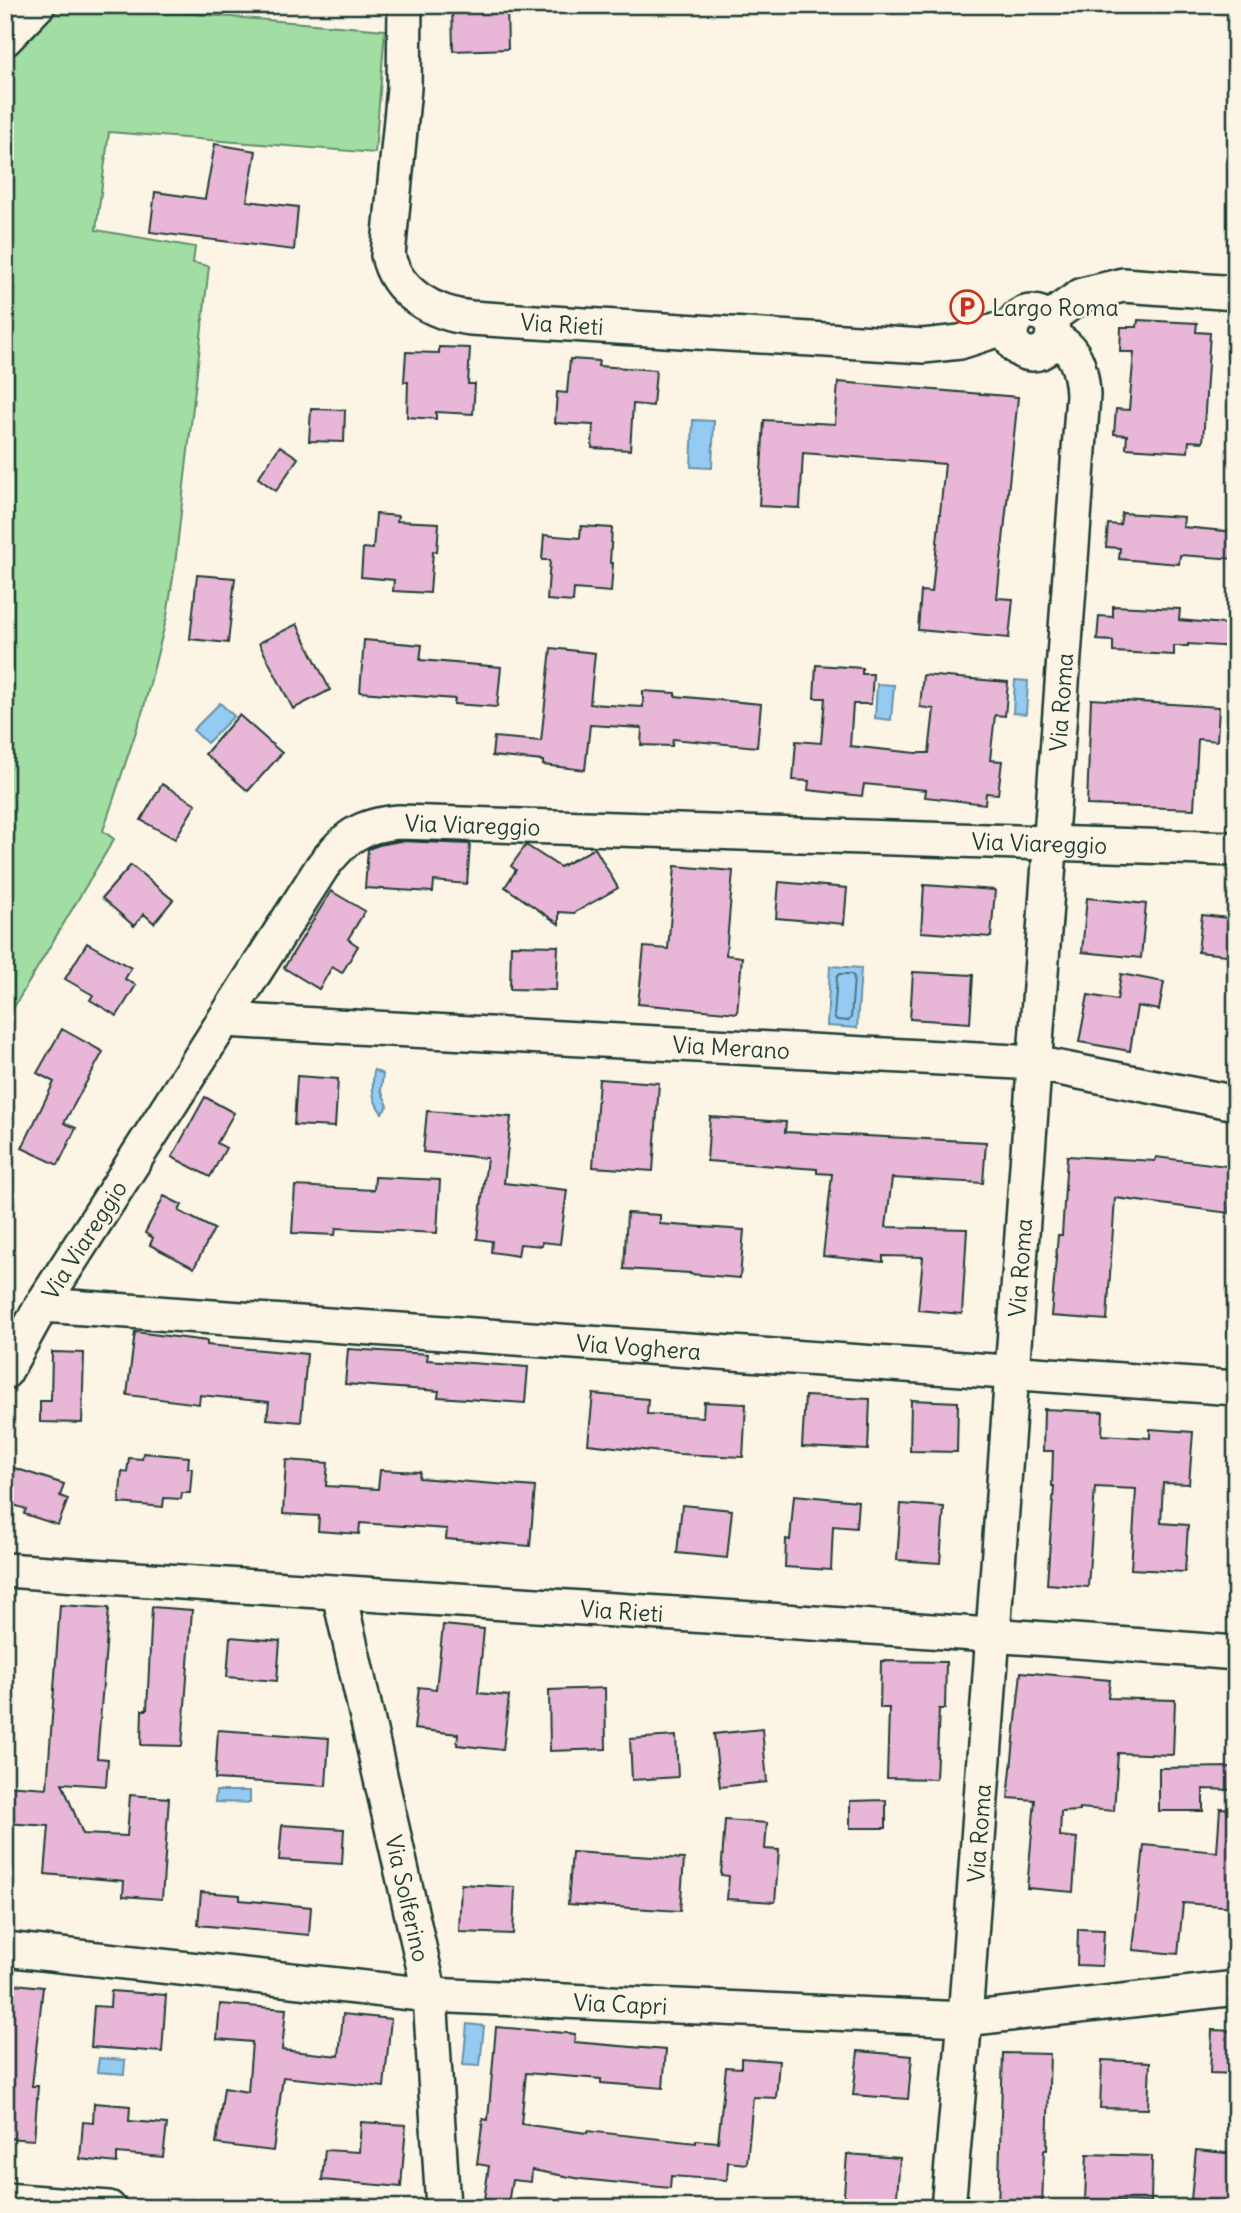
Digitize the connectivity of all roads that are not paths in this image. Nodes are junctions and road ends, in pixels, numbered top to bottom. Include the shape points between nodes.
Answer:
1 (38, 5) edge
2 (405, 5) edge
3 (5, 39) edge
4 (1236, 293) edge
5 (1050, 328) junction
6 (1049, 842) junction
7 (1236, 849) edge
8 (224, 1020) junction
9 (1034, 1063) junction
10 (1236, 1103) edge
11 (41, 1305) junction
12 (5, 1372) edge
13 (1012, 1373) junction
14 (1236, 1388) edge
15 (5, 1570) edge
16 (339, 1594) junction
17 (994, 1634) junction
18 (1236, 1653) edge
19 (5, 1949) edge
20 (1236, 1988) edge
21 (430, 1995) junction
22 (965, 2020) junction
23 (5, 2200) edge
24 (109, 2208) edge
25 (443, 2208) edge
26 (947, 2208) edge

1 - 3 street
2 - 5 street, Via Rieti via 404,88 388,255 399,282 426,304 449,315 471,318 923,346 960,342 1013,325 1015,345 1033,354 1046,349
4 - 5 street via 1123,285 1082,296
5 - 6 street, Via Roma via 1074,357 1083,395
6 - 7 street, Via Viareggio
6 - 8 street, Via Viareggio via 399,822 371,826 350,836 332,855
6 - 9 street, Via Roma
8 - 9 street, Via Merano
8 - 11 street, Via Viareggio
9 - 10 street, Via Merano
9 - 13 street, Via Roma
11 - 12 street, Via Viareggio
11 - 13 street, Via Voghera
13 - 14 street, Via Voghera
13 - 17 street, Via Roma
15 - 16 street, Via Rieti
16 - 17 street, Via Rieti
16 - 21 street, Via Solferino
17 - 18 street, Via Rieti
17 - 22 street, Via Roma
19 - 21 street, Via Capri
20 - 22 street, Via Capri
21 - 22 street, Via Capri
21 - 25 street, Via Solferino
22 - 26 street, Via Roma
23 - 24 street

